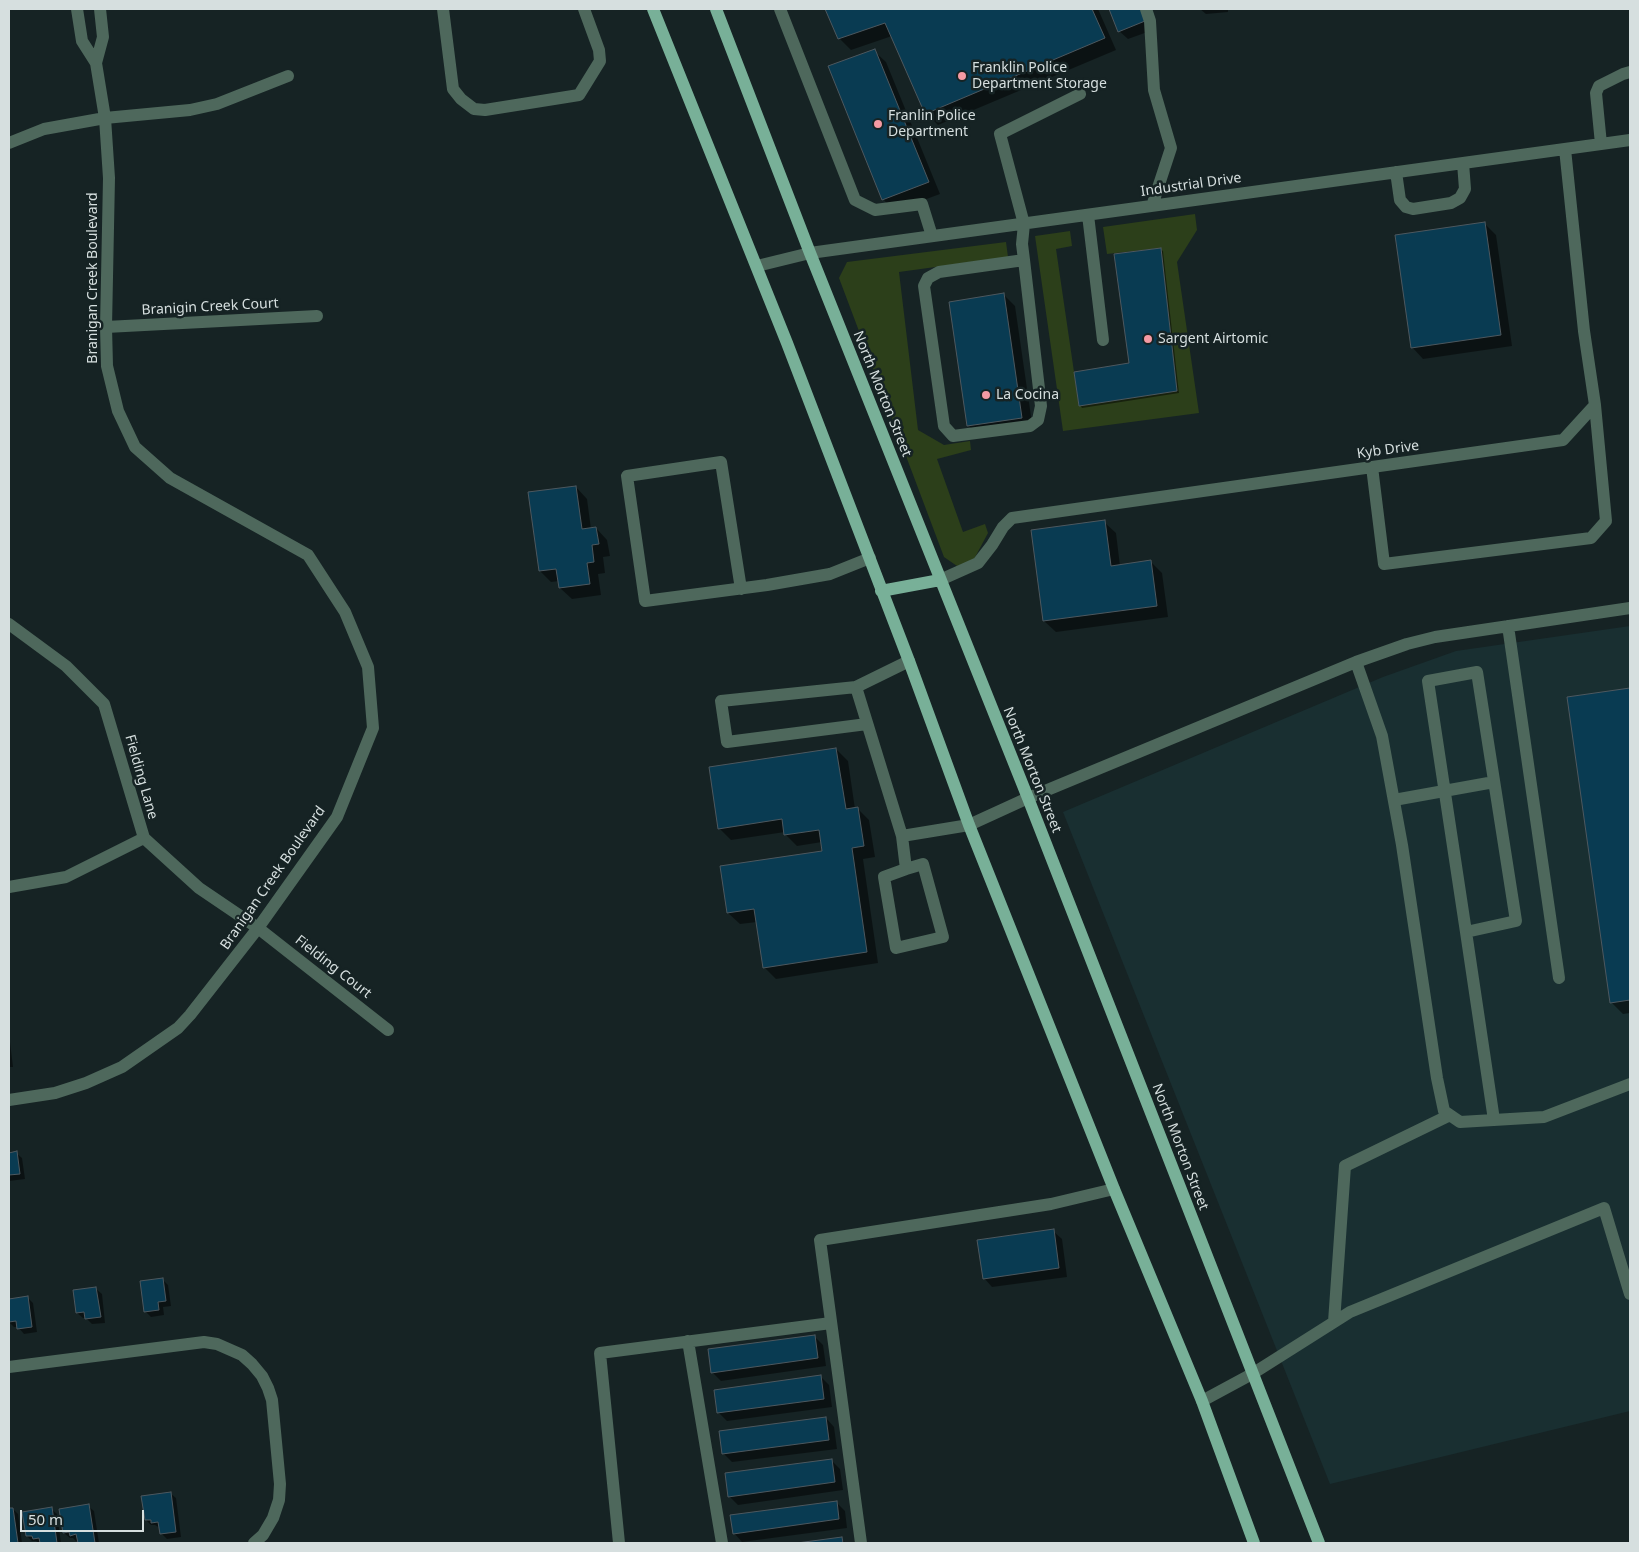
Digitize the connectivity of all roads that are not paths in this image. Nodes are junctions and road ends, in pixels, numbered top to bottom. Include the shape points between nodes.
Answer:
1 (77, 9) edge
2 (100, 9) edge
3 (443, 9) edge
4 (584, 9) edge
5 (654, 9) edge
6 (716, 9) edge
7 (780, 9) edge
8 (1146, 9) edge
9 (96, 63) junction
10 (1630, 72) edge
11 (288, 76) dead end
12 (1080, 94) dead end
13 (105, 118) junction
14 (1630, 140) edge
15 (9, 143) edge
16 (1601, 144) junction
17 (1565, 149) junction
18 (1464, 163) junction
19 (1396, 172) junction
20 (1152, 206) junction
21 (1088, 215) junction
22 (1024, 224) junction
23 (932, 236) junction
24 (810, 253) junction
25 (1024, 260) junction
26 (757, 266) junction
27 (317, 316) dead end
28 (106, 327) junction
29 (1103, 340) dead end
30 (1595, 405) junction
31 (1372, 467) junction
32 (870, 558) junction
33 (940, 580) junction
34 (742, 589) junction
35 (881, 591) junction
36 (1630, 608) edge
37 (9, 624) edge
38 (1508, 626) junction
39 (909, 661) junction
40 (1356, 662) junction
41 (856, 686) junction
42 (868, 724) junction
43 (1494, 782) junction
44 (1445, 792) junction
45 (1028, 798) junction
46 (1394, 800) junction
47 (969, 825) junction
48 (902, 836) junction
49 (144, 838) junction
50 (906, 869) junction
51 (9, 887) edge
52 (258, 928) junction
53 (1466, 932) junction
54 (1559, 978) dead end
55 (388, 1030) dead end
56 (1630, 1084) edge
57 (9, 1100) edge
58 (1450, 1115) junction
59 (1494, 1120) junction
60 (1114, 1189) junction
61 (1630, 1294) edge
62 (1334, 1322) junction
63 (831, 1323) junction
64 (688, 1341) junction
65 (9, 1367) edge
66 (1252, 1374) junction
67 (1202, 1401) junction
68 (254, 1543) edge
69 (619, 1543) edge
70 (722, 1543) edge
71 (861, 1543) edge
72 (1254, 1543) edge
73 (1318, 1543) edge

1 - 9 street, Branigan Creek Boulevard via 82,41
2 - 9 street via 103,37
3 - 4 street via 453,89 474,109 485,110 579,94 600,61
5 - 26 main road
6 - 24 main road, North Morton Street
7 - 23 street via 855,200 875,210 922,204
8 - 20 street via 1150,21 1154,90 1170,148
9 - 13 street, Branigan Creek Boulevard
10 - 16 street via 1599,86 1596,93
11 - 13 street via 217,104 190,110
12 - 22 street via 1000,134
13 - 15 street via 44,129
13 - 28 street, Branigan Creek Boulevard via 109,178
14 - 16 street, Industrial Drive
16 - 17 street, Industrial Drive
17 - 18 street, Industrial Drive
17 - 30 street
18 - 19 street, Industrial Drive
18 - 19 street via 1465,189 1460,198 1451,203 1413,209 1400,200
19 - 20 street, Industrial Drive
20 - 21 street, Industrial Drive
21 - 22 street, Industrial Drive
21 - 29 street
22 - 23 street, Industrial Drive
22 - 25 street
23 - 24 street, Industrial Drive
24 - 26 street, Industrial Drive
24 - 33 main road, North Morton Street
25 - 25 street via 1041,406 1038,420 1030,426 953,436 944,426 924,286 928,278 939,272
26 - 32 main road
27 - 28 street, Branigin Creek Court
28 - 52 street, Branigan Creek Boulevard via 107,366 118,411 135,446 170,478 308,555 345,612 368,667 373,728 337,817
30 - 31 street, Kyb Drive via 1563,440
30 - 31 street via 1606,521 1591,538 1384,564
31 - 33 street, Kyb Drive via 1012,518 978,563
32 - 34 street via 830,574
32 - 35 main road
33 - 35 main road
33 - 45 main road, North Morton Street
34 - 34 street via 645,601 627,476 721,462
35 - 39 main road
36 - 38 street
37 - 49 street, Fielding Lane via 66,666 104,704
38 - 40 street via 1436,637
38 - 54 street
39 - 41 street
39 - 47 main road
40 - 45 street
40 - 46 street via 1382,736
41 - 42 street
41 - 42 street via 721,701 727,742
42 - 48 street
43 - 44 street
43 - 44 street via 1477,672 1428,680
43 - 53 street via 1516,921
44 - 46 street
44 - 53 street
45 - 47 street
45 - 66 main road, North Morton Street
46 - 58 street via 1437,1078 1444,1111
47 - 48 street
47 - 60 main road
48 - 50 street
49 - 51 street via 66,877
49 - 52 street, Fielding Lane via 199,888
50 - 50 street via 884,877 896,948 943,938 923,864
52 - 55 street, Fielding Court
52 - 57 street, Branigan Creek Boulevard via 190,1015 143,1054 86,1083 54,1093
53 - 59 street
56 - 59 street via 1544,1117
58 - 59 street via 1460,1122
58 - 62 street via 1345,1166
60 - 63 street via 1051,1204 820,1240
60 - 67 main road
61 - 62 street via 1604,1208 1350,1312
62 - 66 street
63 - 64 street
63 - 71 street
64 - 69 street via 600,1353
64 - 70 street
65 - 68 street via 204,1342 242,1355 262,1376 272,1400 280,1484 273,1518
66 - 67 street
66 - 73 main road, North Morton Street
67 - 72 main road

